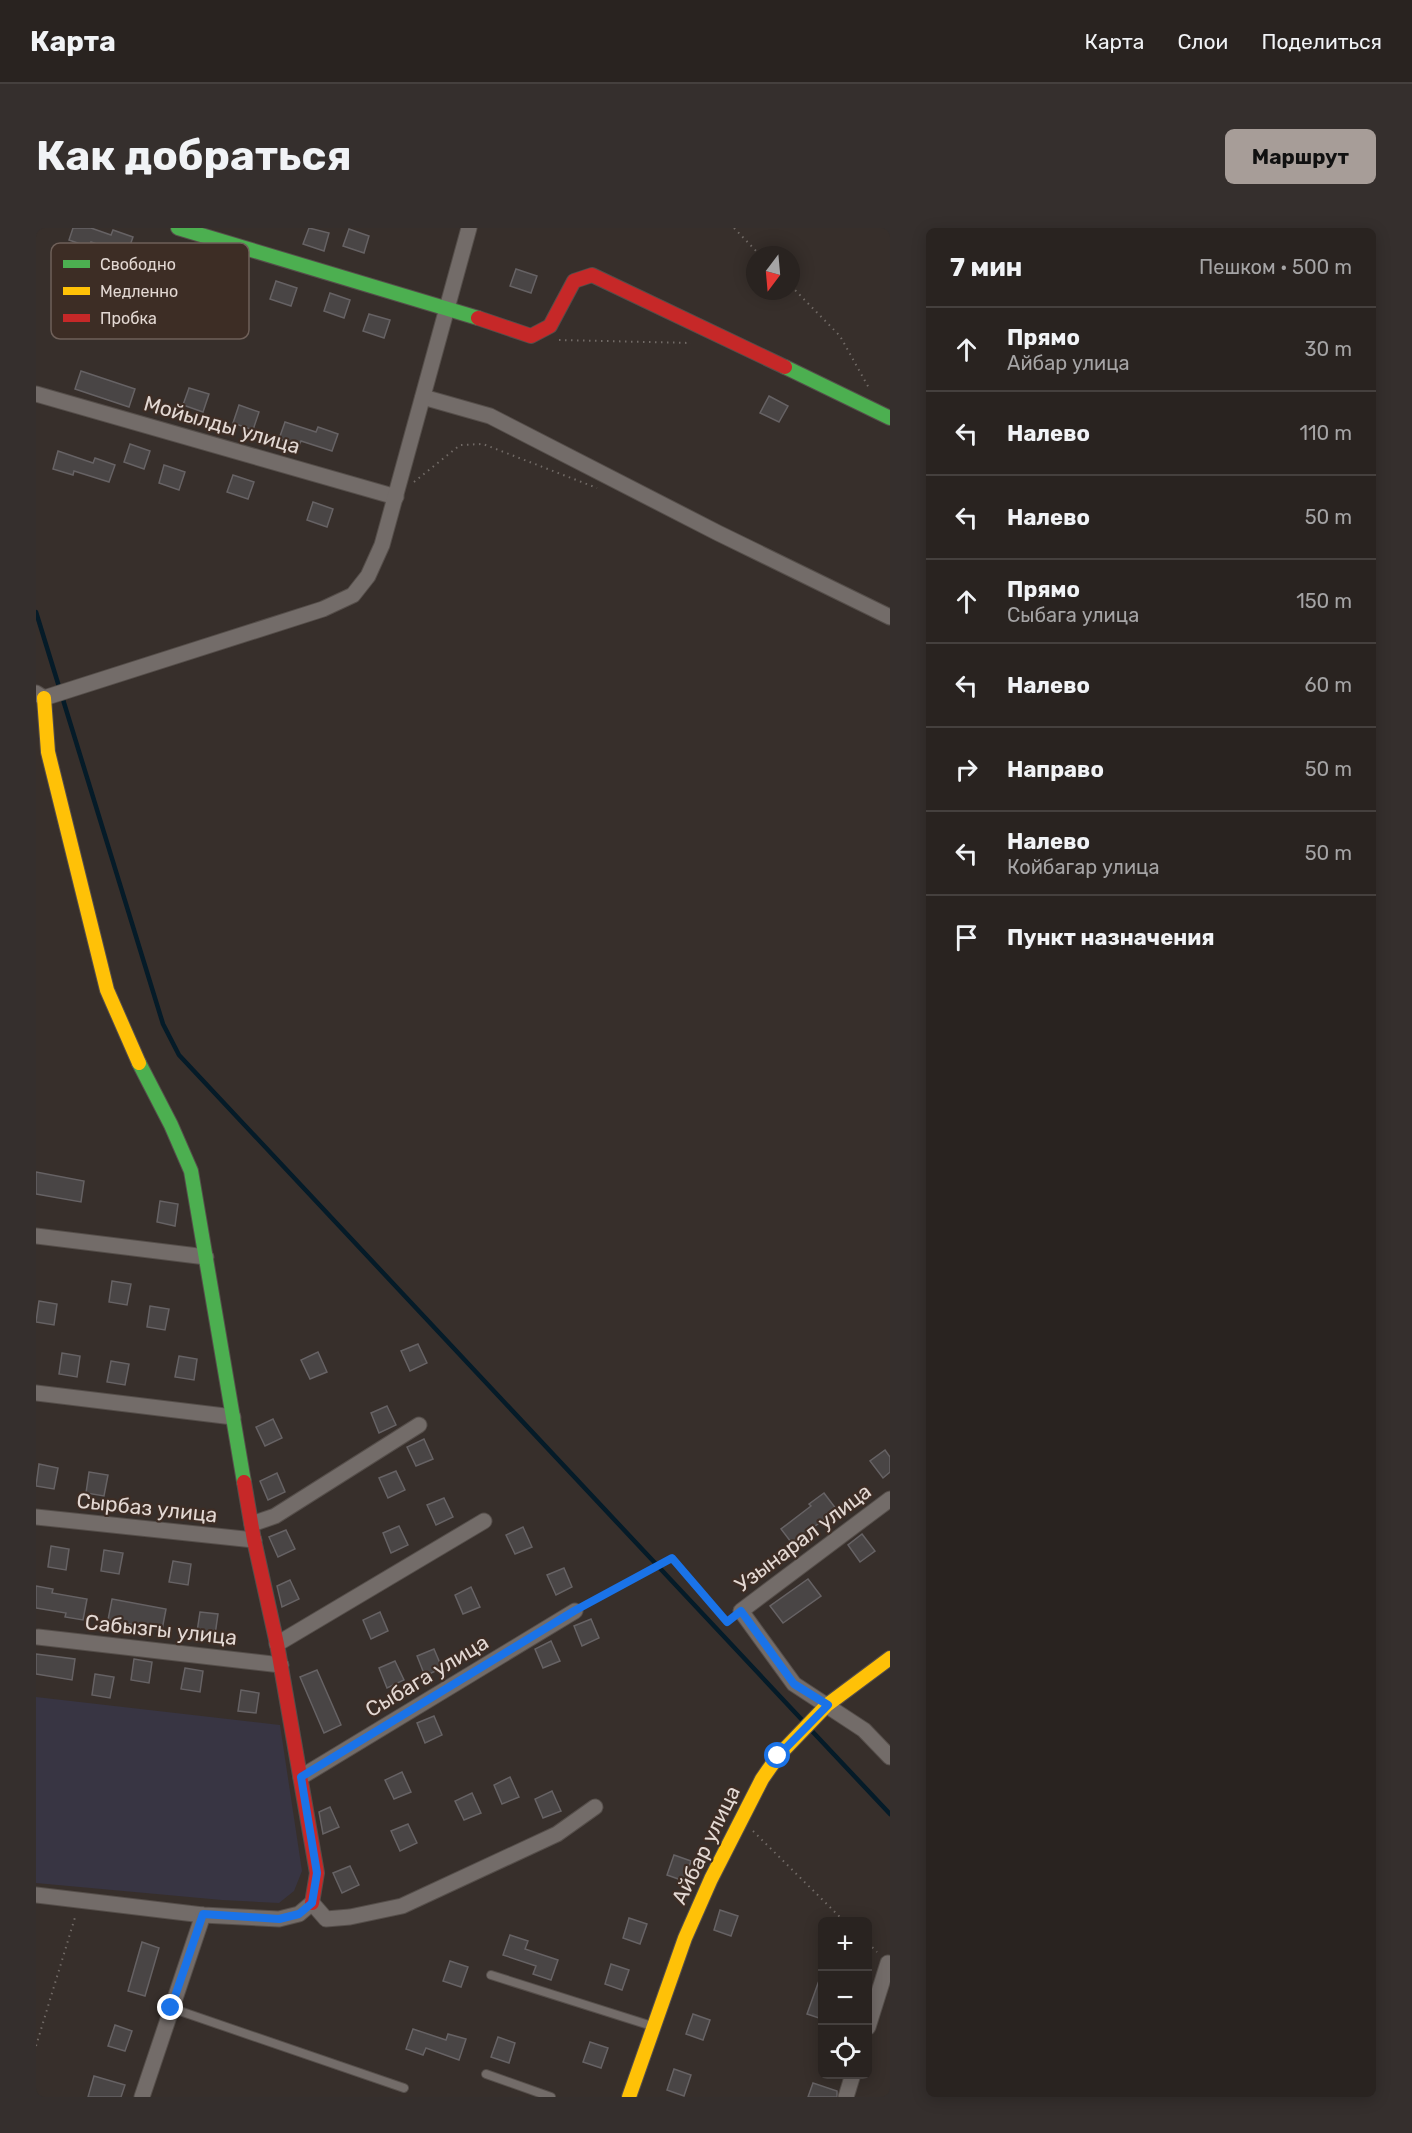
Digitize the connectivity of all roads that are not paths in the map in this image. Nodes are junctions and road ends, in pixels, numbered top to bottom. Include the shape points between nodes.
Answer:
1 (178, 228) edge
2 (469, 228) edge
3 (228, 243) edge
4 (249, 249) edge
5 (447, 308) junction
6 (36, 394) edge
7 (423, 396) junction
8 (886, 416) edge
9 (396, 497) junction
10 (890, 617) edge
11 (40, 695) edge
12 (36, 1236) edge
13 (206, 1257) junction
14 (36, 1393) edge
15 (233, 1417) junction
16 (419, 1425) dead end
17 (890, 1499) edge
18 (36, 1517) edge
19 (484, 1521) dead end
20 (252, 1524) junction
21 (254, 1540) junction
22 (574, 1611) road end
23 (38, 1637) dead end
24 (277, 1644) junction
25 (890, 1658) edge
26 (281, 1665) junction
27 (828, 1705) junction
28 (890, 1757) edge
29 (301, 1777) junction
30 (595, 1807) dead end
31 (36, 1895) edge
32 (312, 1903) junction
33 (203, 1914) junction
34 (888, 1963) dead end
35 (491, 1975) dead end
36 (171, 2008) junction
37 (868, 2025) edge
38 (654, 2026) junction
39 (486, 2074) dead end
40 (851, 2079) edge
41 (405, 2088) dead end
42 (142, 2097) edge
43 (551, 2097) edge
44 (629, 2097) edge
45 (846, 2097) edge

1 - 3 street
2 - 5 street
4 - 5 street
5 - 7 street
5 - 8 street via 531,336 550,326 574,281 592,275
6 - 9 street, Мойылды улица
7 - 9 street
7 - 10 street via 490,416
9 - 11 street via 382,545 368,576 353,595 323,609
11 - 13 street via 48,752 107,990 191,1171
12 - 13 street
13 - 15 street
14 - 15 street
15 - 20 street
16 - 20 street via 275,1516
17 - 27 street, Узынарал улица via 741,1611 794,1684
18 - 21 street, Сырбаз улица
19 - 24 street
20 - 21 street
21 - 24 street
22 - 29 street, Сыбага улица
23 - 26 street, Сабызгы улица
24 - 26 street
25 - 27 street, Айбар улица
26 - 29 street
27 - 28 street via 864,1730
27 - 38 street, Айбар улица via 778,1756 762,1779 685,1938
29 - 32 street via 317,1873
30 - 32 street via 557,1834 402,1906 326,1919
31 - 33 street
32 - 33 street via 299,1914 279,1919
33 - 36 street
34 - 37 street
35 - 38 lane
36 - 41 lane
36 - 42 street
38 - 44 street, Айбар улица
39 - 43 lane
40 - 45 street

